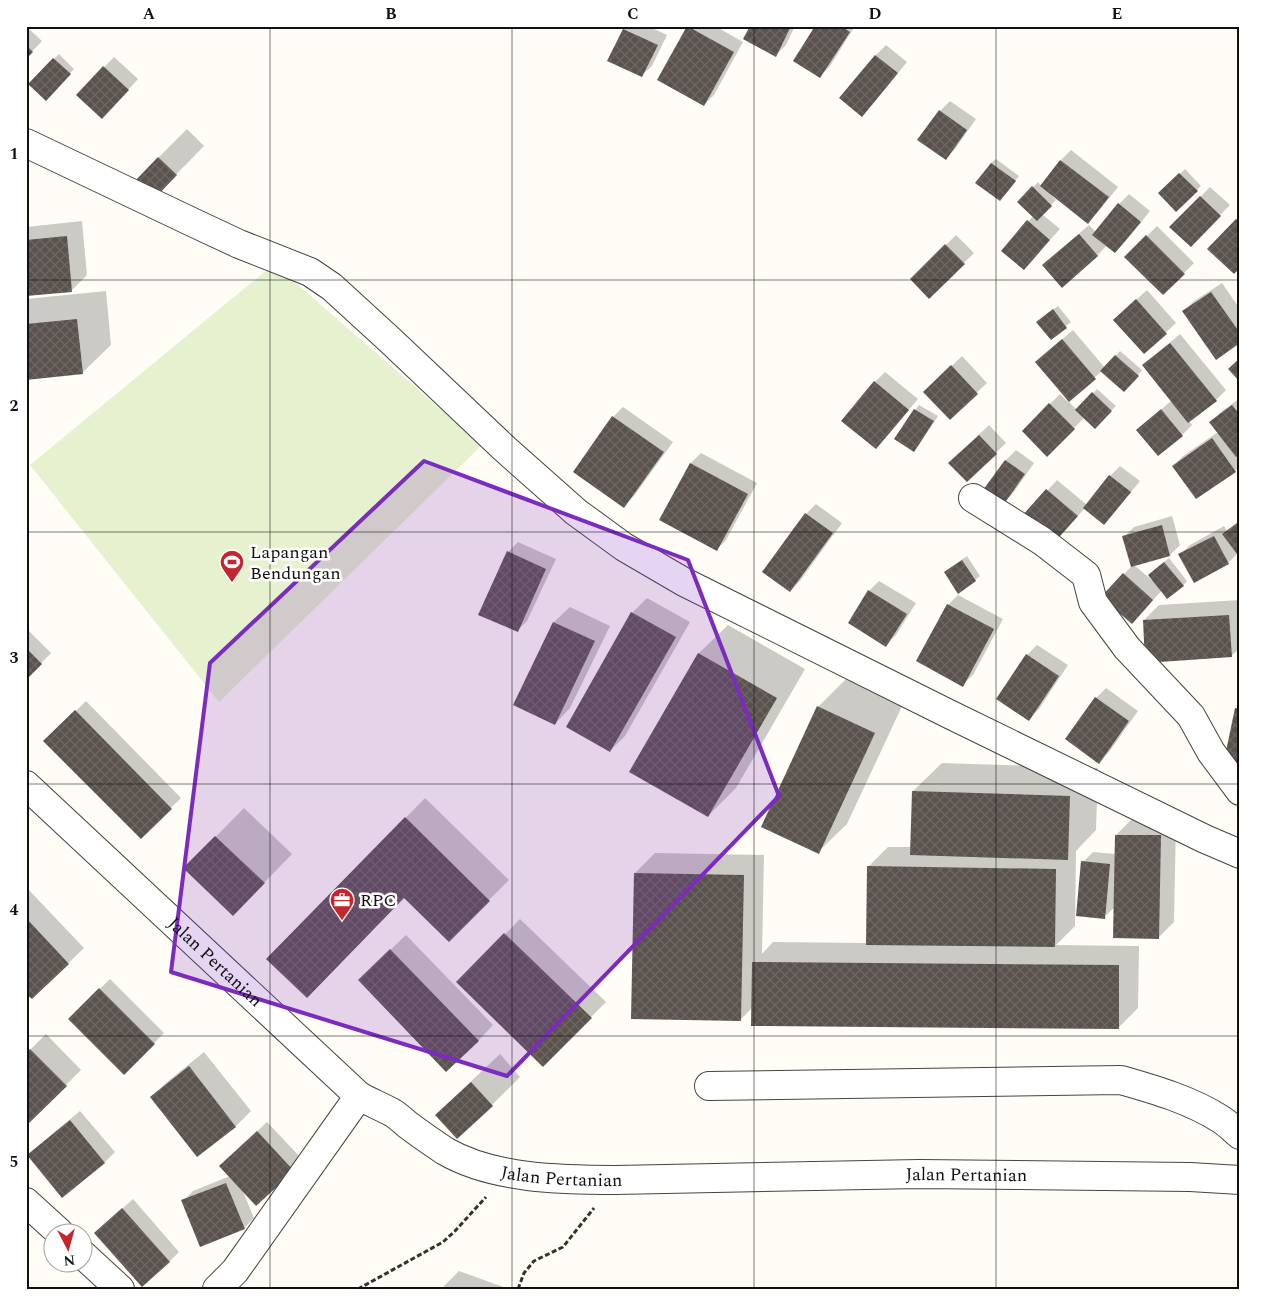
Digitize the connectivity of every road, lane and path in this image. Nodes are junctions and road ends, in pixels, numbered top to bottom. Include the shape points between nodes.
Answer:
1 (26, 143) edge
2 (973, 498) dead end
3 (26, 785) edge
4 (1240, 791) edge
5 (1240, 854) edge
6 (709, 1086) dead end
7 (359, 1096) junction
8 (1240, 1135) edge
9 (508, 1172) junction
10 (616, 1180) junction
11 (1240, 1180) edge
12 (26, 1202) edge
13 (48, 1222) edge
14 (92, 1263) edge
15 (120, 1289) edge
16 (217, 1289) edge
17 (358, 1289) edge
18 (518, 1289) edge

1 - 5 street via 239,244 310,272 332,287 576,512 624,547 684,582
2 - 4 street via 1042,542 1086,576 1093,602 1127,648 1191,716 1211,752
3 - 7 street, Jalan Pertanian
6 - 8 street via 1121,1080 1189,1102
7 - 9 street, Jalan Pertanian via 394,1114 446,1151 472,1163
7 - 16 street via 234,1271
9 - 10 street, Jalan Pertanian via 541,1178
9 - 17 path via 443,1242
10 - 11 street, Jalan Pertanian via 919,1174
10 - 18 path via 563,1246 534,1261 524,1273
12 - 13 street
14 - 15 street

